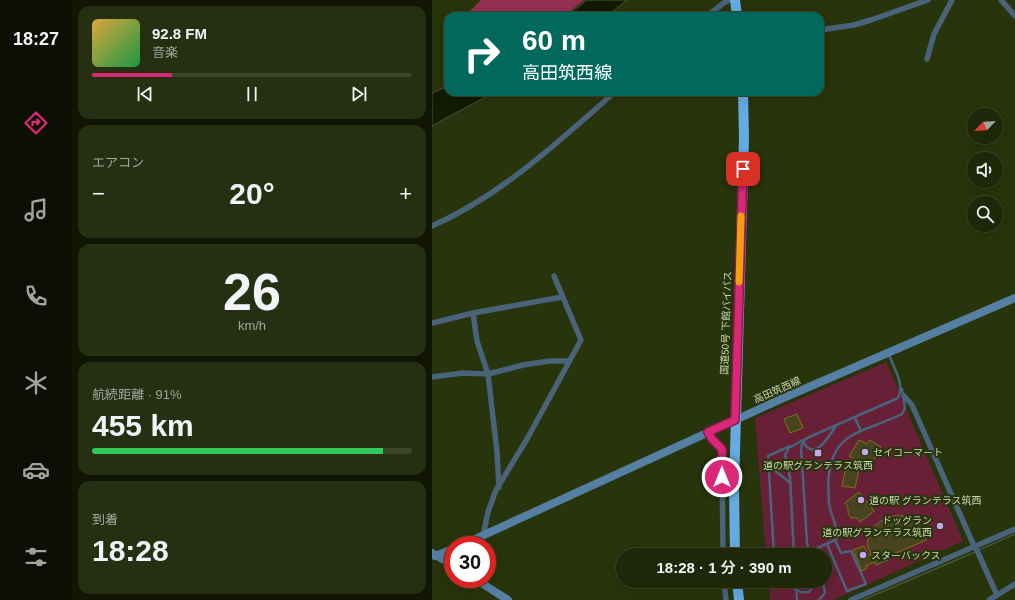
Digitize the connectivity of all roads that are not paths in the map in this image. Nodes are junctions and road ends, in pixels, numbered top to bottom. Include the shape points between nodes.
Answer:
1 (730, 0) edge
2 (735, 0) edge
3 (928, 0) edge
4 (952, 0) edge
5 (1001, 0) edge
6 (712, 12) edge
7 (737, 12) edge
8 (1015, 16) edge
9 (824, 29) edge
10 (927, 59) dead end
11 (610, 96) edge
12 (743, 96) edge
13 (432, 226) edge
14 (554, 276) dead end
15 (562, 297) junction
16 (1015, 298) edge
17 (473, 313) junction
18 (432, 323) edge
19 (888, 352) junction
20 (569, 361) junction
21 (488, 374) junction
22 (432, 377) edge
23 (901, 387) junction
24 (904, 396) junction
25 (855, 418) junction
26 (735, 420) junction
27 (837, 426) junction
28 (861, 431) junction
29 (708, 432) junction
30 (807, 438) junction
31 (803, 442) junction
32 (792, 445) junction
33 (768, 465) junction
34 (790, 483) junction
35 (499, 487) junction
36 (1015, 529) edge
37 (483, 536) joint
38 (835, 540) junction
39 (827, 544) junction
40 (723, 548) edge
41 (735, 548) edge
42 (774, 548) edge
43 (794, 548) edge
44 (808, 548) edge
45 (819, 548) edge
46 (976, 548) junction
47 (444, 552) edge
48 (434, 555) edge
49 (444, 560) edge
50 (1015, 584) edge
51 (489, 588) edge
52 (725, 588) edge
53 (738, 588) edge
54 (793, 588) edge
55 (812, 588) edge
56 (824, 588) edge
57 (796, 591) junction
58 (997, 595) junction
59 (508, 600) edge
60 (726, 600) edge
61 (739, 600) edge
62 (797, 600) edge
63 (819, 600) edge
64 (851, 600) edge
65 (989, 600) edge

1 - 6 street
2 - 7 highway
3 - 9 street via 854,25
4 - 10 street via 934,34
5 - 8 street
11 - 13 street via 520,173 475,203
12 - 26 highway, 国道50号 下館バイパス
14 - 15 street
15 - 17 street
15 - 20 street via 581,340
16 - 19 main road, 高田筑西線
17 - 18 street
17 - 21 street via 477,341
19 - 23 lane
19 - 26 main road, 高田筑西線
20 - 21 street via 536,363
20 - 35 street
21 - 22 street via 463,373
21 - 35 street
23 - 24 lane
23 - 25 lane via 898,398
24 - 28 lane via 905,408 902,414
24 - 46 street via 912,405
25 - 27 lane
25 - 28 lane
26 - 29 main road, 高田筑西線
26 - 41 highway, 国道50号 下館バイパス
27 - 30 lane
27 - 31 lane via 815,450 811,450
28 - 38 lane via 843,443 830,464 830,504 838,536
29 - 37 main road, 高田筑西線
29 - 40 street via 722,449
30 - 31 lane
30 - 32 lane
31 - 44 lane via 800,451
32 - 33 lane via 768,456
32 - 34 lane via 785,455
33 - 34 lane
33 - 42 lane
34 - 43 lane
35 - 37 street via 488,512
36 - 46 street
38 - 39 lane
38 - 39 lane via 841,553 851,551 866,584 847,591
39 - 45 lane
46 - 58 street
46 - 64 street
47 - 48 main road
48 - 49 main road
50 - 58 street
51 - 59 main road
52 - 60 street
53 - 61 highway
54 - 57 lane
55 - 57 lane via 804,593
56 - 63 lane via 825,593
57 - 62 lane
58 - 65 street

